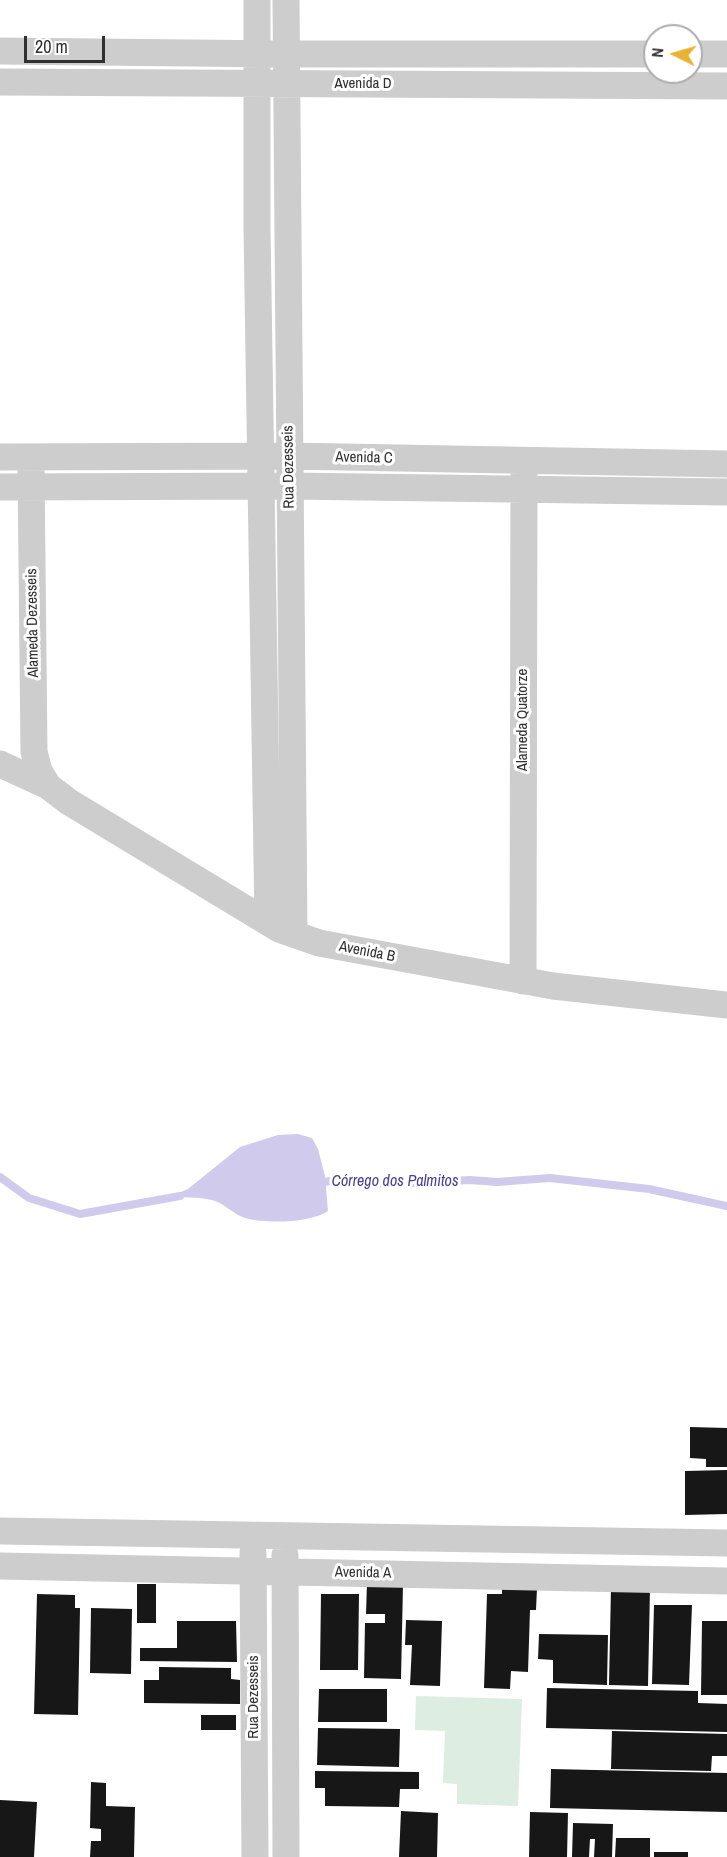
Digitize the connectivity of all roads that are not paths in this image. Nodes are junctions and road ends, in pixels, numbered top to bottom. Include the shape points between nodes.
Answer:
1 (257, 0) edge
2 (286, 0) edge
3 (0, 51) edge
4 (257, 54) junction
5 (286, 54) junction
6 (643, 54) edge
7 (703, 54) edge
8 (727, 54) edge
9 (0, 82) edge
10 (257, 84) junction
11 (286, 84) junction
12 (727, 86) edge
13 (261, 456) junction
14 (289, 456) junction
15 (0, 457) edge
16 (31, 458) junction
17 (524, 460) junction
18 (727, 464) edge
19 (290, 486) junction
20 (0, 487) edge
21 (261, 487) junction
22 (32, 488) junction
23 (524, 488) junction
24 (727, 492) edge
25 (0, 764) edge
26 (48, 786) junction
27 (268, 922) junction
28 (294, 934) junction
29 (523, 981) junction
30 (727, 1005) edge
31 (0, 1531) edge
32 (253, 1536) junction
33 (285, 1536) junction
34 (727, 1543) edge
35 (0, 1566) edge
36 (254, 1571) junction
37 (285, 1572) junction
38 (727, 1581) edge
39 (255, 1857) edge
40 (286, 1857) edge

1 - 4 street, Rua Dezesseis
2 - 5 street, Rua Dezesseis
3 - 4 street, Avenida D
4 - 5 street, Avenida D
4 - 10 street, Rua Dezesseis
5 - 6 street, Avenida D
5 - 11 street, Rua Dezesseis
7 - 8 street
9 - 10 street, Avenida D
10 - 11 street, Avenida D
10 - 13 street, Rua Dezesseis
11 - 12 street, Avenida D
11 - 14 street, Rua Dezesseis
13 - 14 street, Avenida C
13 - 16 street, Avenida C
13 - 21 street, Rua Dezesseis
14 - 17 street, Avenida C
14 - 19 street, Rua Dezesseis
15 - 16 street, Avenida C
16 - 22 street, Alameda Dezesseis
17 - 18 street, Avenida C
17 - 23 street, Alameda Quatorze
19 - 21 street, Avenida C
19 - 23 street, Avenida C
19 - 28 street, Rua Dezesseis
20 - 22 street, Avenida C
21 - 22 street, Avenida C
21 - 27 street, Rua Dezesseis
22 - 26 street, Alameda Dezesseis via 34,752
23 - 24 street, Avenida C
23 - 29 street, Alameda Quatorze
25 - 26 street, Avenida B
26 - 27 street, Avenida B
27 - 28 street, Avenida B
28 - 29 street, Avenida B via 319,943
29 - 30 street, Avenida B
31 - 32 street
32 - 33 street
32 - 36 street, Rua Dezesseis
33 - 34 street
33 - 37 street, Rua Dezesseis
35 - 36 street, Avenida A
36 - 37 street, Avenida A
36 - 39 street, Rua Dezesseis
37 - 38 street, Avenida A
37 - 40 street, Rua Dezesseis

